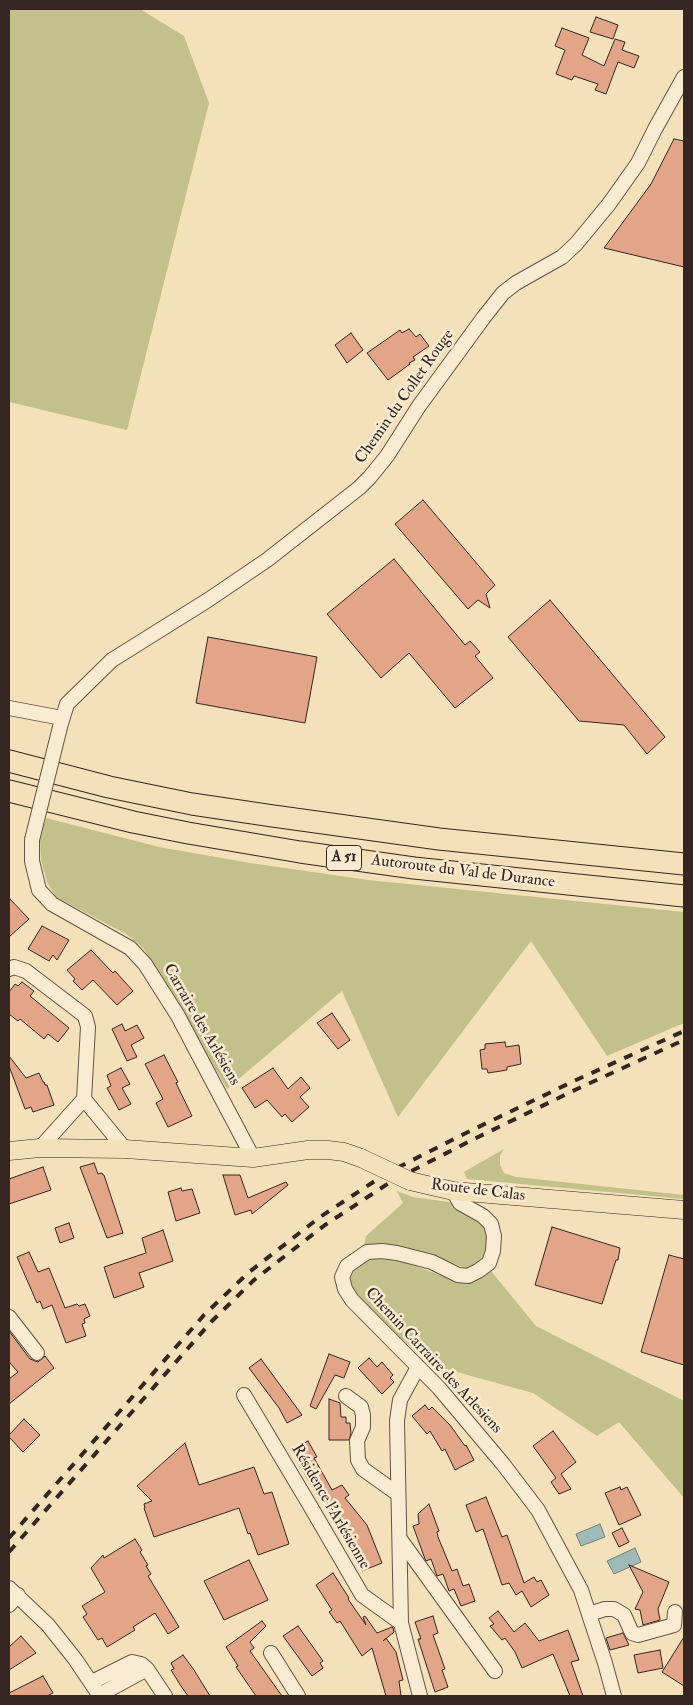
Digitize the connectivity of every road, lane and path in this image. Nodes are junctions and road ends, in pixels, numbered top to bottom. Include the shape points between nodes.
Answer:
1 (684, 77) edge
2 (9, 708) edge
3 (61, 722) junction
4 (9, 760) edge
5 (9, 791) edge
6 (32, 840) joint
7 (684, 864) edge
8 (684, 896) edge
9 (9, 968) edge
10 (84, 1099) junction
11 (40, 1148) junction
12 (125, 1149) junction
13 (9, 1151) edge
14 (253, 1158) junction
15 (453, 1191) junction
16 (684, 1210) edge
17 (9, 1317) edge
18 (37, 1353) dead end
19 (418, 1367) junction
20 (244, 1396) dead end
21 (346, 1396) dead end
22 (398, 1494) junction
23 (400, 1539) junction
24 (12, 1595) edge
25 (675, 1612) dead end
26 (589, 1614) junction
27 (401, 1623) junction
28 (271, 1653) dead end
29 (147, 1669) junction
30 (495, 1670) dead end
31 (92, 1682) junction
32 (100, 1695) edge
33 (165, 1696) edge
34 (298, 1696) edge
35 (420, 1696) edge
36 (614, 1696) edge

1 - 3 street, Chemin du Collet Rouge via 638,163 609,204 562,257 516,282 504,293 370,477 266,560 112,660 67,704
2 - 3 street
3 - 6 street, Chemin du Collet Rouge, bridge
4 - 7 highway, Autoroute du Val de Durance / A 51 via 109,787 192,804 439,839
5 - 8 highway, Autoroute du Val de Durance / A 51 via 133,822 300,852 442,872
6 - 14 street, Carraire des Arlésiens via 32,861 39,890 52,904 130,948 145,964 178,1016
9 - 10 street via 26,971 85,1016 88,1027
10 - 11 street
10 - 12 street
11 - 12 main road, Route de Calas
11 - 13 main road, Route de Calas
12 - 14 main road, Route de Calas
14 - 15 main road, Route de Calas, bridge via 318,1150 344,1152 410,1181
15 - 16 main road, Route de Calas
15 - 19 street, Chemin Carraire des Arlesiens via 460,1204 491,1224 494,1236 492,1251 488,1263 478,1271 468,1276 458,1275 432,1262 382,1251 367,1252 356,1258 342,1277 344,1289 352,1300
17 - 18 street
19 - 22 street via 400,1400 397,1421
19 - 26 street, Chemin Carraire des Arlesiens via 503,1464 538,1510
20 - 27 street, Résidence l'Arlésienne via 362,1595
21 - 22 street via 361,1407 363,1415 363,1428 357,1441 358,1460 363,1469
22 - 23 street
23 - 27 street
23 - 30 street
24 - 31 street via 48,1625
25 - 26 street via 674,1625 638,1635 632,1633 624,1615 614,1609
26 - 36 street, Chemin Carraire des Arlesiens
27 - 35 street
28 - 34 street
29 - 31 street via 132,1662
29 - 32 street
29 - 33 street
31 - 32 street

